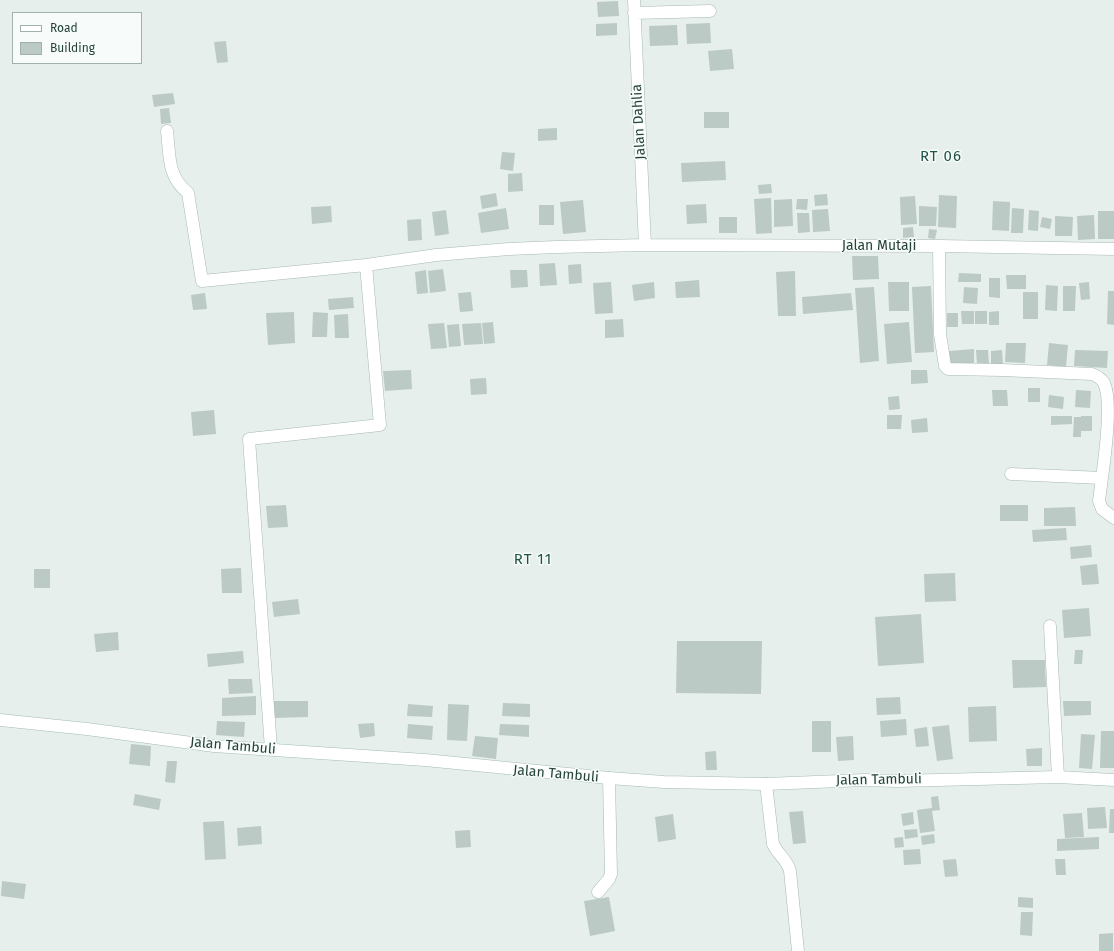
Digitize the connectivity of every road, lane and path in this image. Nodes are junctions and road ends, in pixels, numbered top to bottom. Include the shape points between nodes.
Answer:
1 (634, 0) edge
2 (710, 11) dead end
3 (634, 13) junction
4 (167, 131) dead end
5 (645, 245) junction
6 (939, 246) junction
7 (1114, 249) edge
8 (366, 265) junction
9 (1011, 474) dead end
10 (1102, 478) junction
11 (1114, 518) edge
12 (1050, 626) dead end
13 (0, 720) edge
14 (271, 749) junction
15 (1058, 777) junction
16 (609, 778) junction
17 (1114, 780) edge
18 (766, 784) junction
19 (598, 892) dead end
20 (798, 951) edge

1 - 3 street, Jalan Dahlia
2 - 3 street
3 - 5 street, Jalan Dahlia
4 - 8 street, Jalan Mutaji via 171,171 188,193 202,281
5 - 6 street, Jalan Mutaji
5 - 8 street, Jalan Mutaji via 509,249 436,255
6 - 7 street, Jalan Mutaji
6 - 10 street via 940,334 945,366 948,369 1092,374 1099,377 1105,384 1109,410
8 - 14 street via 380,425 249,439
9 - 10 street
10 - 11 street via 1099,501 1102,509
12 - 15 street
13 - 14 street, Jalan Tambuli via 214,746
14 - 16 street, Jalan Tambuli via 425,760
15 - 17 street, Jalan Tambuli
15 - 18 street, Jalan Tambuli
16 - 18 street, Jalan Tambuli
16 - 19 street via 611,874
18 - 20 street via 773,844 788,863 790,871

